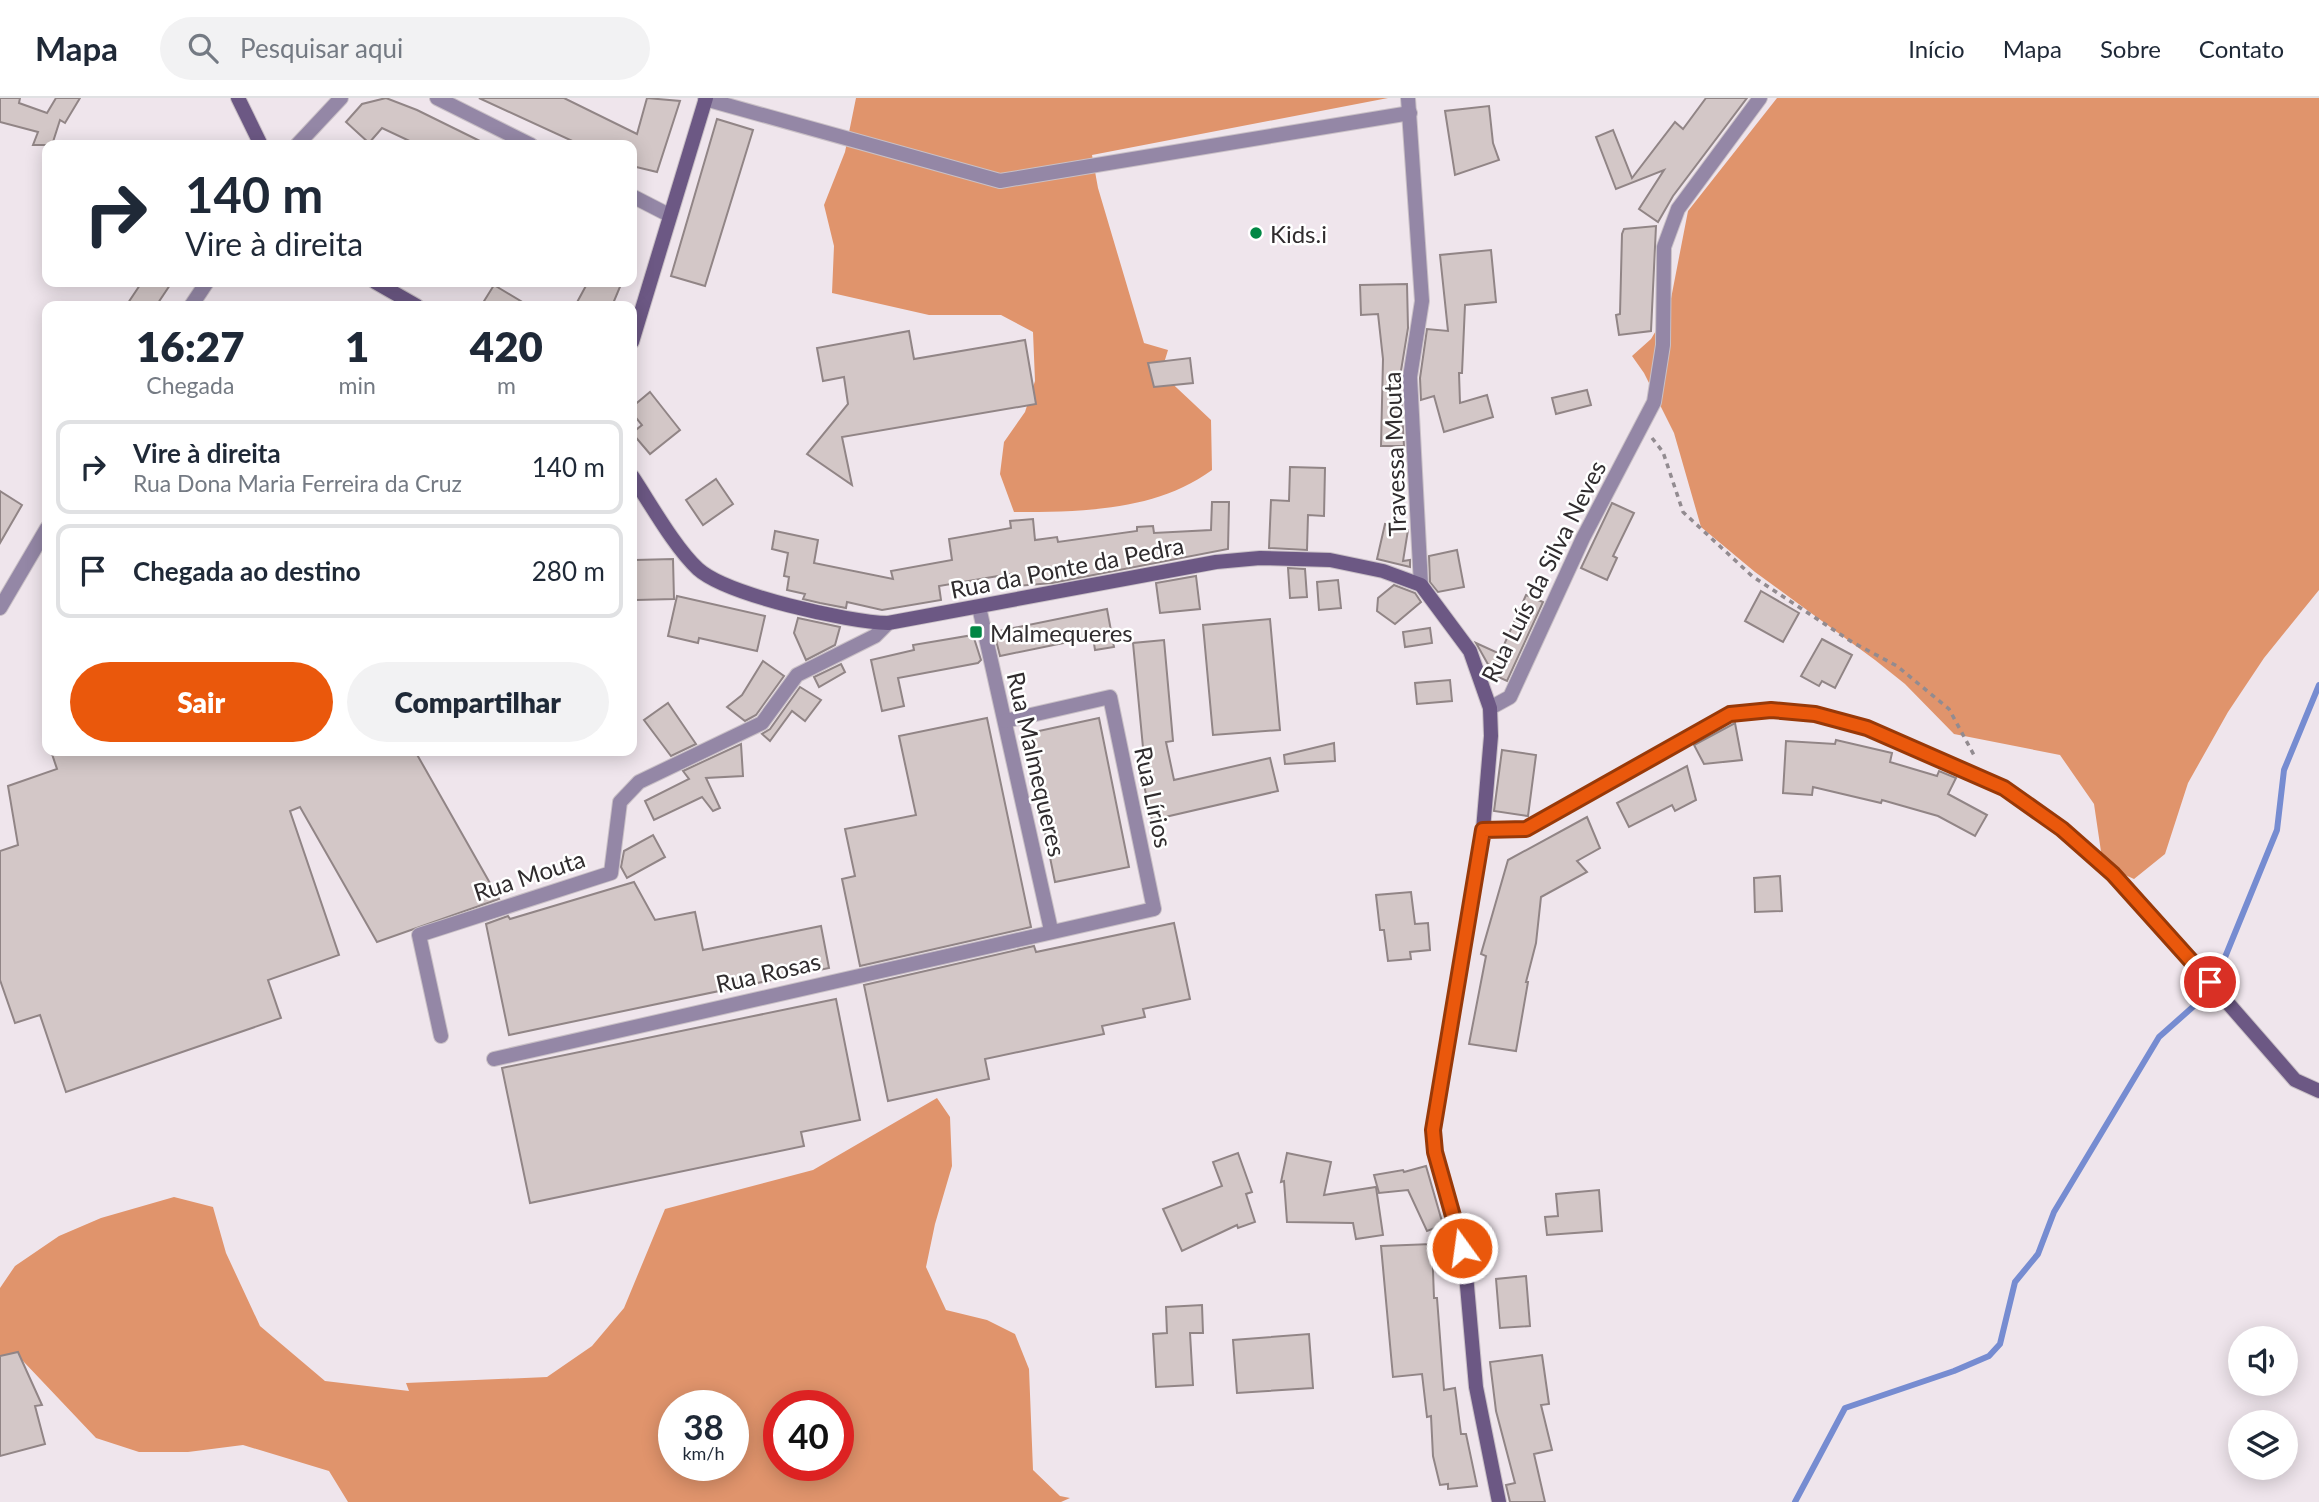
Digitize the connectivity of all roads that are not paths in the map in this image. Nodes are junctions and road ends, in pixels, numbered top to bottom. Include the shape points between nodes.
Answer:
1 (238, 98) edge
2 (341, 98) edge
3 (437, 98) edge
4 (705, 98) edge
5 (1760, 98) edge
6 (1409, 106) edge
7 (259, 140) edge
8 (302, 140) edge
9 (521, 140) edge
10 (637, 199) edge
11 (669, 215) junction
12 (384, 287) edge
13 (408, 301) edge
14 (637, 324) edge
15 (637, 484) edge
16 (42, 537) edge
17 (1421, 585) junction
18 (979, 607) junction
19 (0, 608) edge
20 (888, 623) junction
21 (1490, 708) junction
22 (1004, 721) junction
23 (1483, 830) junction
24 (1051, 930) junction
25 (441, 1036) dead end
26 (494, 1059) dead end
27 (2319, 1091) edge
28 (1499, 1502) edge

1 - 7 street
2 - 8 street
3 - 9 street
4 - 6 street via 1000,181
4 - 11 street
5 - 21 street, Rua Luís da Silva Neves via 1678,209 1664,247 1663,345 1654,402 1583,538 1510,697
6 - 17 street, Travessa Mouta via 1422,301 1410,377
10 - 11 street
11 - 14 street
12 - 13 street
15 - 20 street, Rua da Ponte da Pedra via 698,569 716,579 832,616
16 - 19 street
17 - 18 street, Rua da Ponte da Pedra via 1330,560 1259,558
17 - 21 street via 1470,651
18 - 20 street, Rua da Ponte da Pedra
18 - 22 street, Rua Malmequeres
20 - 25 street, Rua Mouta via 875,636 797,675 762,723 639,782 620,802 611,873 419,935
21 - 23 street, Rua Luís da Silva Neves
22 - 24 street, Rua Malmequeres
22 - 24 street, Rua Lírios via 1110,697 1154,909
23 - 27 street via 1526,829 1730,714 1751,710 1815,714 1867,728 2004,788 2062,829 2113,874 2295,1080
23 - 28 street, Rua Luís da Silva Neves via 1433,1130 1465,1263 1476,1387
24 - 26 street, Rua Rosas

